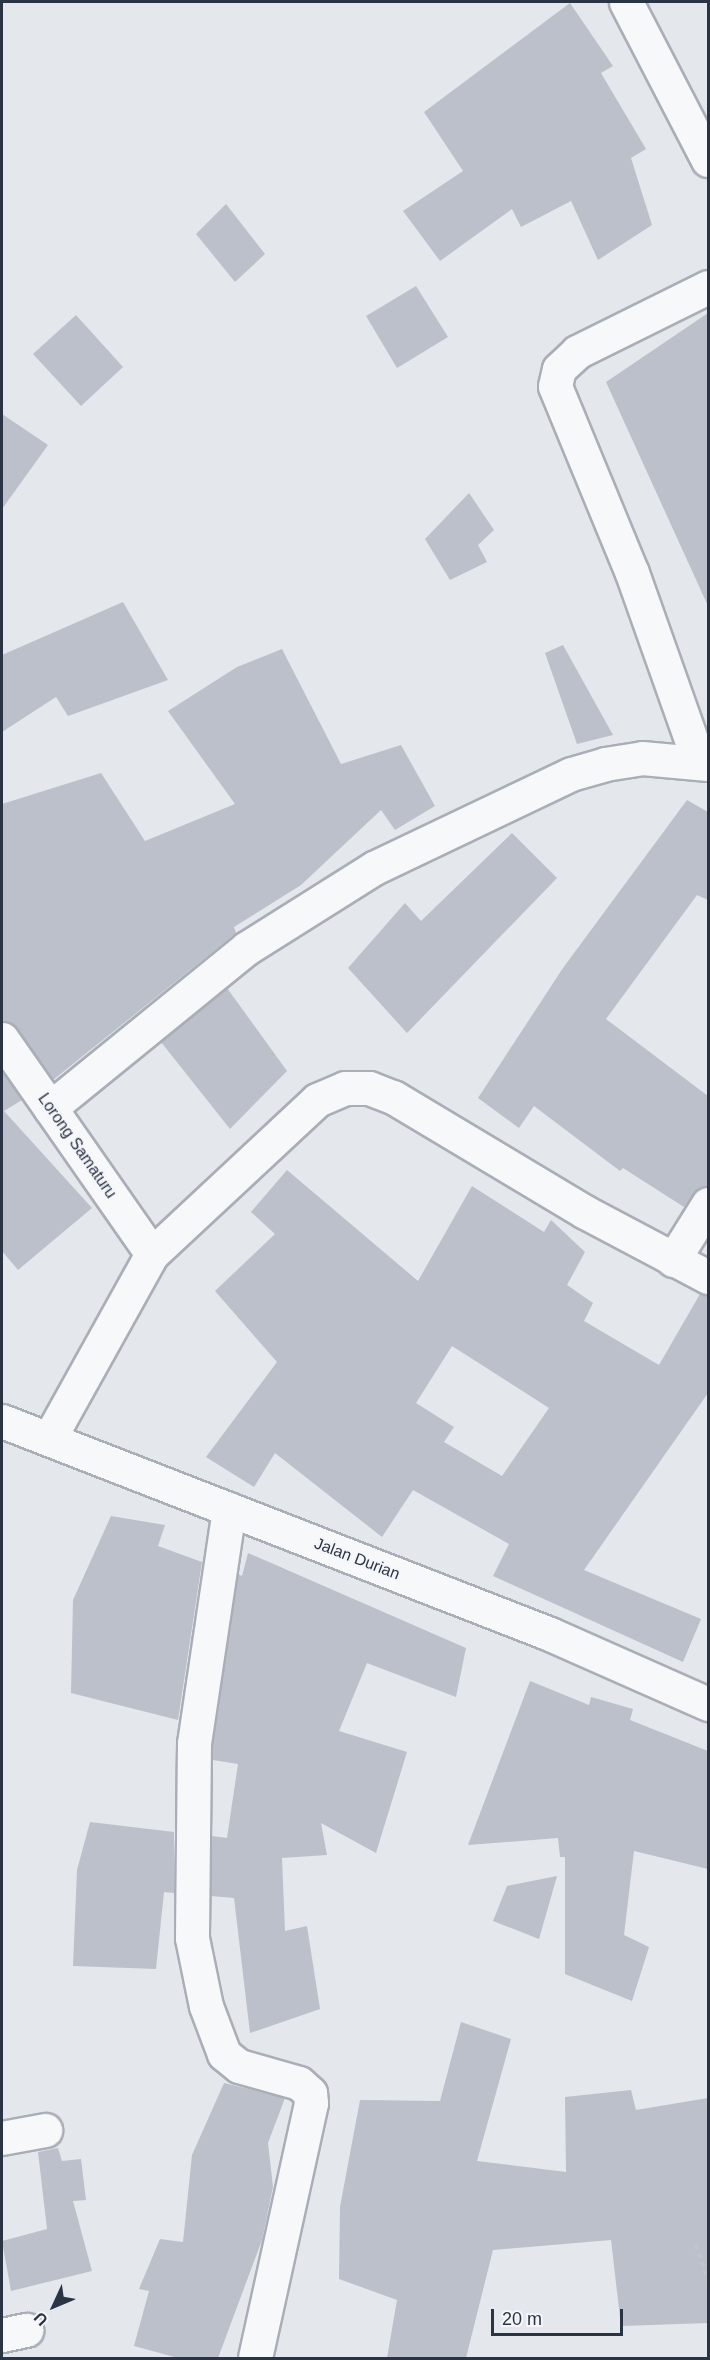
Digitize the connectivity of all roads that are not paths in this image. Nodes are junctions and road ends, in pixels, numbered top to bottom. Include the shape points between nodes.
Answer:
1 (626, 2) edge
2 (708, 160) edge
3 (708, 287) edge
4 (704, 763) edge
5 (2, 1038) edge
6 (50, 1108) junction
7 (708, 1204) edge
8 (152, 1254) junction
9 (673, 1260) junction
10 (708, 1277) edge
11 (2, 1421) edge
12 (50, 1437) junction
13 (229, 1509) junction
14 (708, 1704) edge
15 (45, 2130) dead end
16 (2, 2138) edge
17 (255, 2358) edge

1 - 2 street
3 - 4 street via 577,352 560,369 555,386
4 - 6 street via 642,758 571,774 374,868 247,948
5 - 6 street, Lorong Samaturu
6 - 8 street, Lorong Samaturu
7 - 9 street
8 - 9 street via 317,1100 345,1088 369,1088 467,1137 585,1212
8 - 12 street
9 - 10 street
11 - 12 street, Jalan Durian
12 - 13 street, Jalan Durian
13 - 14 street, Jalan Durian via 550,1634
13 - 17 street via 194,1743 192,1938 206,2006 224,2054 239,2066 299,2083 310,2093 311,2103
15 - 16 street

